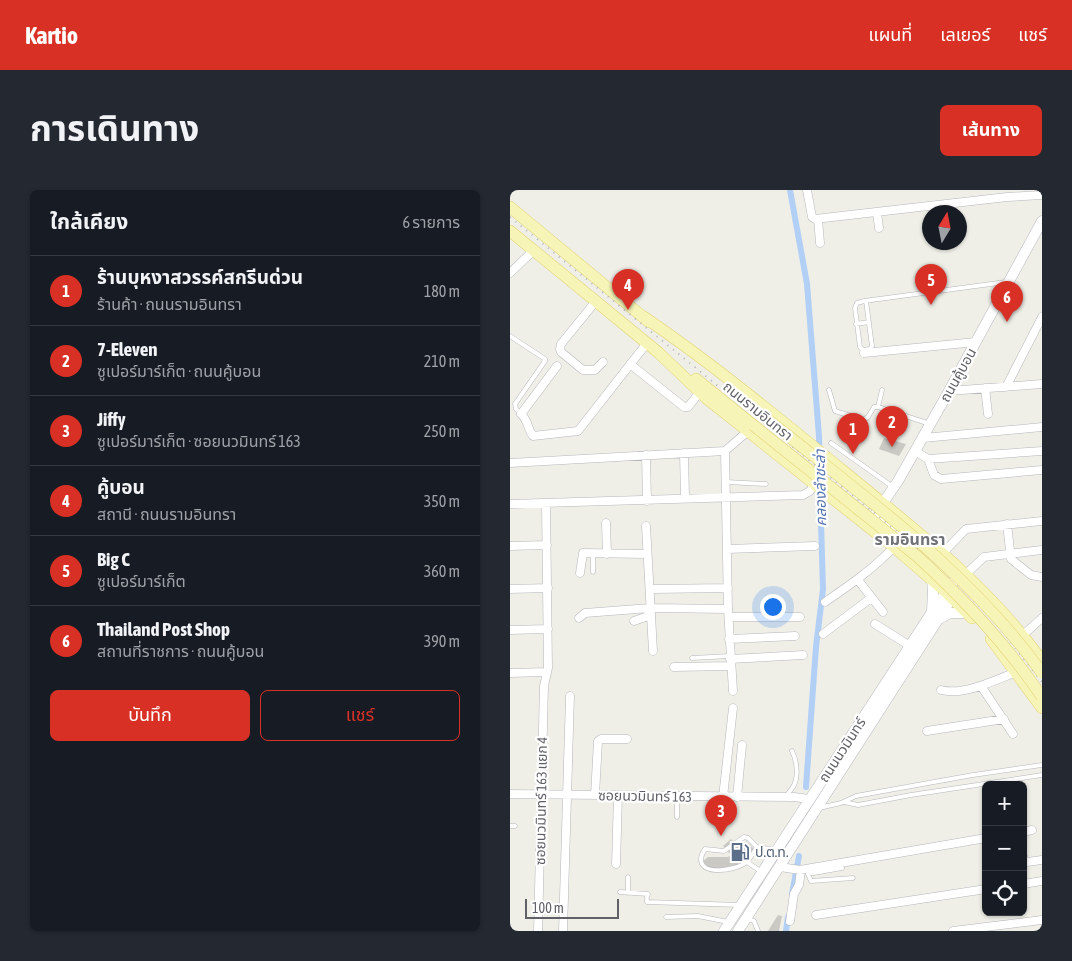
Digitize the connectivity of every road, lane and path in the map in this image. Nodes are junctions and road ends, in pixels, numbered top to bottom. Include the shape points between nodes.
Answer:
1 (807, 190) edge
2 (1015, 193) edge
3 (1027, 193) edge
4 (1042, 195) edge
5 (510, 206) edge
6 (877, 212) junction
7 (818, 219) junction
8 (1042, 221) edge
9 (879, 228) dead end
10 (510, 231) edge
11 (820, 243) dead end
12 (534, 250) junction
13 (512, 268) edge
14 (1009, 281) junction
15 (596, 300) junction
16 (866, 301) junction
17 (644, 317) junction
18 (1041, 321) edge
19 (869, 322) junction
20 (856, 324) junction
21 (510, 336) edge
22 (976, 342) junction
23 (647, 343) junction
24 (659, 353) junction
25 (864, 353) dead end
26 (603, 362) dead end
27 (630, 364) junction
28 (557, 366) dead end
29 (1042, 384) edge
30 (1006, 387) junction
31 (985, 388) junction
32 (829, 390) dead end
33 (882, 390) dead end
34 (949, 391) junction
35 (700, 392) junction
36 (878, 406) junction
37 (521, 414) junction
38 (988, 414) dead end
39 (930, 424) junction
40 (1042, 427) edge
41 (751, 428) junction
42 (922, 438) junction
43 (831, 443) dead end
44 (725, 451) junction
45 (915, 451) junction
46 (1042, 451) edge
47 (843, 452) junction
48 (684, 453) junction
49 (646, 455) junction
50 (928, 459) junction
51 (831, 461) junction
52 (510, 463) edge
53 (1042, 470) edge
54 (854, 481) junction
55 (726, 482) junction
56 (766, 484) dead end
57 (816, 484) junction
58 (894, 487) junction
59 (726, 496) junction
60 (685, 498) junction
61 (833, 498) junction
62 (647, 500) junction
63 (510, 504) edge
64 (546, 504) junction
65 (880, 508) junction
66 (1042, 521) edge
67 (606, 523) dead end
68 (1007, 524) junction
69 (646, 526) dead end
70 (868, 526) junction
71 (510, 546) edge
72 (547, 546) junction
73 (815, 546) dead end
74 (894, 547) junction
75 (727, 549) junction
76 (1042, 550) edge
77 (941, 551) junction
78 (593, 553) junction
79 (607, 554) junction
80 (647, 554) junction
81 (1010, 554) junction
82 (908, 560) junction
83 (920, 570) junction
84 (593, 572) dead end
85 (580, 573) dead end
86 (965, 573) junction
87 (1042, 577) edge
88 (932, 579) junction
89 (858, 580) junction
90 (548, 588) junction
91 (728, 588) junction
92 (510, 589) edge
93 (650, 589) junction
94 (949, 595) junction
95 (872, 598) junction
96 (825, 602) dead end
97 (995, 603) junction
98 (651, 611) junction
99 (883, 612) dead end
100 (728, 613) junction
101 (969, 615) junction
102 (935, 616) junction
103 (579, 618) dead end
104 (800, 618) dead end
105 (1042, 618) edge
106 (634, 621) dead end
107 (875, 624) dead end
108 (548, 629) junction
109 (510, 630) edge
110 (823, 634) dead end
111 (1023, 635) junction
112 (795, 636) dead end
113 (729, 639) junction
114 (910, 646) junction
115 (653, 651) dead end
116 (803, 656) dead end
117 (692, 658) dead end
118 (730, 660) junction
119 (1042, 661) edge
120 (674, 667) dead end
121 (547, 672) junction
122 (1016, 672) junction
123 (510, 673) edge
124 (1042, 673) edge
125 (981, 686) junction
126 (942, 690) dead end
127 (733, 691) dead end
128 (570, 696) dead end
129 (1042, 698) edge
130 (733, 708) dead end
131 (1042, 708) edge
132 (1004, 719) junction
133 (927, 731) dead end
134 (1013, 734) dead end
135 (626, 739) dead end
136 (742, 745) dead end
137 (792, 751) dead end
138 (1042, 765) edge
139 (973, 775) junction
140 (1042, 775) edge
141 (974, 785) junction
142 (909, 786) junction
143 (510, 794) edge
144 (540, 795) junction
145 (567, 795) junction
146 (595, 795) junction
147 (618, 795) junction
148 (911, 795) junction
149 (677, 796) junction
150 (723, 797) junction
151 (737, 797) junction
152 (787, 798) junction
153 (809, 799) junction
154 (844, 802) junction
155 (817, 809) junction
156 (676, 817) dead end
157 (1032, 830) dead end
158 (1027, 831) edge
159 (982, 839) edge
160 (757, 847) junction
161 (776, 850) junction
162 (1042, 860) edge
163 (747, 862) junction
164 (1027, 862) edge
165 (616, 864) dead end
166 (780, 867) junction
167 (842, 868) dead end
168 (801, 871) junction
169 (762, 872) junction
170 (628, 877) dead end
171 (853, 878) dead end
172 (1042, 881) edge
173 (1027, 883) edge
174 (982, 890) edge
175 (620, 892) dead end
176 (628, 892) junction
177 (741, 905) junction
178 (816, 915) dead end
179 (666, 918) dead end
180 (746, 919) junction
181 (1042, 920) edge
182 (790, 921) dead end
183 (730, 922) junction
184 (538, 931) edge
185 (563, 931) edge
186 (724, 931) edge
187 (738, 931) edge
188 (758, 931) edge
189 (954, 931) edge

1 - 7 street via 812,217
2 - 3 street
2 - 6 street
3 - 4 street
5 - 17 main road, ถนนรามอินทรา
6 - 7 street
6 - 9 street
7 - 11 street
8 - 14 main road, ถนนคู้บอน
10 - 12 main road, ถนนรามอินทรา
12 - 13 street
12 - 15 main road, ถนนรามอินทรา
14 - 16 lane
14 - 22 main road, ถนนคู้บอน
15 - 23 main road, ถนนรามอินทรา
15 - 26 street via 560,349 583,370 595,370
16 - 19 lane
16 - 20 lane via 856,306
17 - 51 main road, ถนนรามอินทรา via 711,365
17 - 124 main road, ถนนรามอินทรา, bridge via 950,568 1007,628
18 - 30 street
19 - 20 lane
19 - 20 lane via 872,347 864,350 860,348
21 - 37 lane via 545,359 515,404
22 - 25 street
22 - 34 main road, ถนนคู้บอน
23 - 24 main road, ถนนรามอินทรา
23 - 27 street
24 - 35 main road, ถนนรามอินทรา
24 - 41 main road, ถนนรามอินทรา via 711,391
27 - 35 street via 684,407 688,407
27 - 37 street via 578,431 533,436
28 - 37 street
29 - 30 street
30 - 31 street
31 - 34 street
31 - 38 street
32 - 36 lane via 833,408 838,412 863,420
33 - 36 lane
34 - 39 main road, ถนนคู้บอน
35 - 41 main road, ถนนรามอินทรา
36 - 39 lane
39 - 42 main road, ถนนคู้บอน
40 - 42 street
41 - 44 street
41 - 57 main road, ถนนรามอินทรา
41 - 129 main road, ถนนรามอินทรา, bridge via 942,579 985,622
42 - 45 main road, ถนนคู้บอน
43 - 47 lane
44 - 48 street
44 - 55 street
45 - 50 street
45 - 58 main road, ถนนคู้บอน
46 - 50 street
47 - 51 lane
47 - 58 lane
48 - 49 street
48 - 60 street
49 - 52 street
49 - 62 street
50 - 53 street via 934,476 942,479
51 - 54 main road, ถนนรามอินทรา
54 - 61 main road via 856,487 852,494
54 - 65 main road, ถนนรามอินทรา
55 - 56 lane
55 - 59 street
57 - 59 street via 803,495
57 - 61 main road, ถนนรามอินทรา
58 - 65 main road, ถนนคู้บอน
59 - 60 street
59 - 75 street
60 - 62 street
61 - 70 main road, ถนนรามอินทรา
62 - 64 street
63 - 64 street
64 - 72 street, ซอยนวมินทร์ 163 แยก 4
65 - 70 main road, ถนนคู้บอน
65 - 77 main road, ถนนรามอินทรา
65 - 82 main road via 878,517 904,541
66 - 68 street
67 - 79 street
68 - 77 street via 966,529
68 - 81 street
69 - 80 street
70 - 74 main road, ถนนรามอินทรา
71 - 72 street
72 - 90 street, ซอยนวมินทร์ 163 แยก 4
73 - 75 street
74 - 82 main road, ถนนรามอินทรา
74 - 89 street
75 - 91 street
76 - 81 street
77 - 83 main road via 937,567
77 - 86 main road, ถนนรามอินทรา
78 - 79 street
78 - 84 lane
78 - 85 street via 583,553
79 - 80 street
80 - 93 street
81 - 86 street via 982,558
81 - 87 street via 1031,575
82 - 83 main road, ถนนรามอินทรา
83 - 88 main road, ถนนรามอินทรา
86 - 94 main road, ถนนนวมินทร์
86 - 97 main road, ถนนรามอินทรา
88 - 94 main road, ถนนรามอินทรา
88 - 102 main road
89 - 95 street
89 - 96 street
90 - 92 street
90 - 108 street, ซอยนวมินทร์ 163 แยก 4
91 - 93 street
91 - 100 street
93 - 98 street
94 - 101 main road, ถนนรามอินทรา
94 - 102 main road, ถนนนวมินทร์
95 - 99 street
95 - 110 street
97 - 101 main road via 980,602
97 - 111 main road, ถนนรามอินทรา
98 - 100 street
98 - 103 street via 585,613
98 - 106 street
98 - 115 street
100 - 104 street
100 - 113 street
101 - 102 main road via 950,613
101 - 122 main road, ถนนรามอินทรา
102 - 114 main road, ถนนนวมินทร์
102 - 155 main road, ถนนนวมินทร์
105 - 111 street
107 - 114 street
108 - 109 street
108 - 121 street, ซอยนวมินทร์ 163 แยก 4
111 - 119 main road, ถนนรามอินทรา
112 - 113 street
113 - 118 street
114 - 153 main road, ถนนนวมินทร์
116 - 118 street
117 - 118 lane
118 - 120 street
118 - 127 street
121 - 123 street
121 - 144 street, ซอยนวมินทร์ 163 แยก 4
122 - 125 street
122 - 131 main road, ถนนรามอินทรา
125 - 126 street via 950,692
125 - 132 street
128 - 145 street
130 - 150 street
132 - 133 street
132 - 134 street
135 - 146 street via 598,741
136 - 151 street
137 - 152 lane via 796,773 794,786 788,791
138 - 139 lane
139 - 141 lane
139 - 142 lane
140 - 141 lane
141 - 148 lane
142 - 148 lane
142 - 154 lane via 856,796
143 - 144 street, ซอยนวมินทร์ 163
144 - 145 street, ซอยนวมินทร์ 163
144 - 184 street, ซอยนวมินทร์ 163 แยก 4
145 - 146 street, ซอยนวมินทร์ 163
145 - 185 street
146 - 147 street, ซอยนวมินทร์ 163
147 - 149 street, ซอยนวมินทร์ 163
147 - 165 street
148 - 154 lane via 858,805
149 - 150 street, ซอยนวมินทร์ 163
149 - 156 lane
150 - 151 street, ซอยนวมินทร์ 163
151 - 152 street, ซอยนวมินทร์ 163
152 - 153 street, ซอยนวมินทร์ 163
153 - 161 main road, ถนนนวมินทร์
154 - 155 lane
155 - 166 main road, ถนนนวมินทร์
157 - 158 street
159 - 168 street
160 - 161 lane
160 - 163 lane
160 - 163 lane via 744,837 724,851 705,849 701,855 701,863 707,869 732,870
161 - 169 main road, ถนนนวมินทร์
162 - 164 street
163 - 169 lane
166 - 168 street
166 - 180 main road, ถนนนวมินทร์
167 - 168 lane
168 - 171 lane via 811,881
168 - 182 street
169 - 177 main road, ถนนนวมินทร์
170 - 176 lane
172 - 173 street
174 - 178 street
175 - 176 lane
176 - 177 lane via 648,894 647,902
177 - 183 main road, ถนนนวมินทร์
179 - 183 lane via 698,916
180 - 187 main road, ถนนนวมินทร์
180 - 188 lane via 754,921
181 - 189 street
183 - 186 main road, ถนนนวมินทร์

